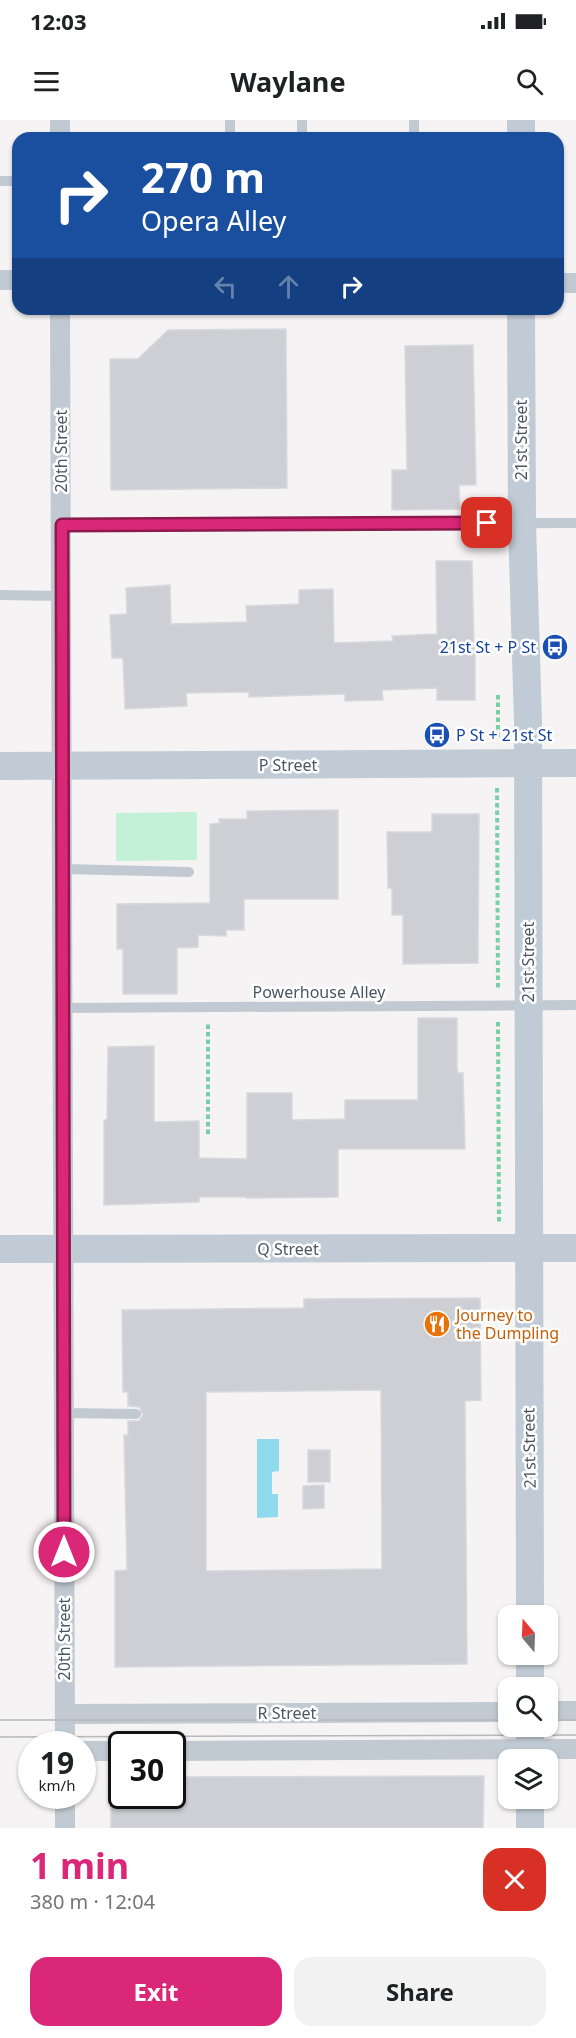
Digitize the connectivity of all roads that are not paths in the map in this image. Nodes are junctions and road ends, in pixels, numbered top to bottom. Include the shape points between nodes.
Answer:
1 (60, 315) edge
2 (521, 315) edge
3 (522, 523) junction
4 (576, 523) edge
5 (62, 525) junction
6 (0, 595) edge
7 (62, 596) junction
8 (528, 763) junction
9 (576, 763) edge
10 (0, 766) edge
11 (62, 766) junction
12 (63, 869) junction
13 (189, 872) dead end
14 (576, 1005) edge
15 (528, 1006) junction
16 (63, 1008) junction
17 (576, 1248) edge
18 (0, 1249) edge
19 (64, 1249) junction
20 (529, 1249) junction
21 (64, 1413) junction
22 (136, 1414) dead end
23 (530, 1605) edge
24 (558, 1711) edge
25 (576, 1711) edge
26 (498, 1712) edge
27 (65, 1714) junction
28 (65, 1731) edge
29 (530, 1745) edge
30 (576, 1749) edge
31 (186, 1751) edge
32 (65, 1809) edge
33 (530, 1809) edge
34 (65, 1828) edge
35 (530, 1828) edge

1 - 5 street, 20th Street
2 - 3 main road, 21st Street
3 - 4 lane
3 - 5 lane
3 - 8 main road, 21st Street
5 - 7 street, 20th Street
6 - 7 lane
7 - 11 street, 20th Street
8 - 9 main road, P Street
8 - 11 main road, P Street
8 - 15 main road, 21st Street
10 - 11 main road, P Street
11 - 12 street, 20th Street
12 - 13 lane
12 - 16 street, 20th Street
14 - 15 lane, Powerhouse Alley
15 - 16 lane, Powerhouse Alley
15 - 20 main road, 21st Street
16 - 19 street, 20th Street
17 - 20 main road, Q Street
18 - 19 main road, Q Street
19 - 20 main road, Q Street
19 - 21 street, 20th Street
20 - 23 main road, 21st Street
21 - 22 lane
21 - 27 street, 20th Street
24 - 25 street
26 - 27 street, R Street
27 - 28 street, 20th Street
29 - 30 street
29 - 31 street
32 - 34 street
33 - 35 main road

